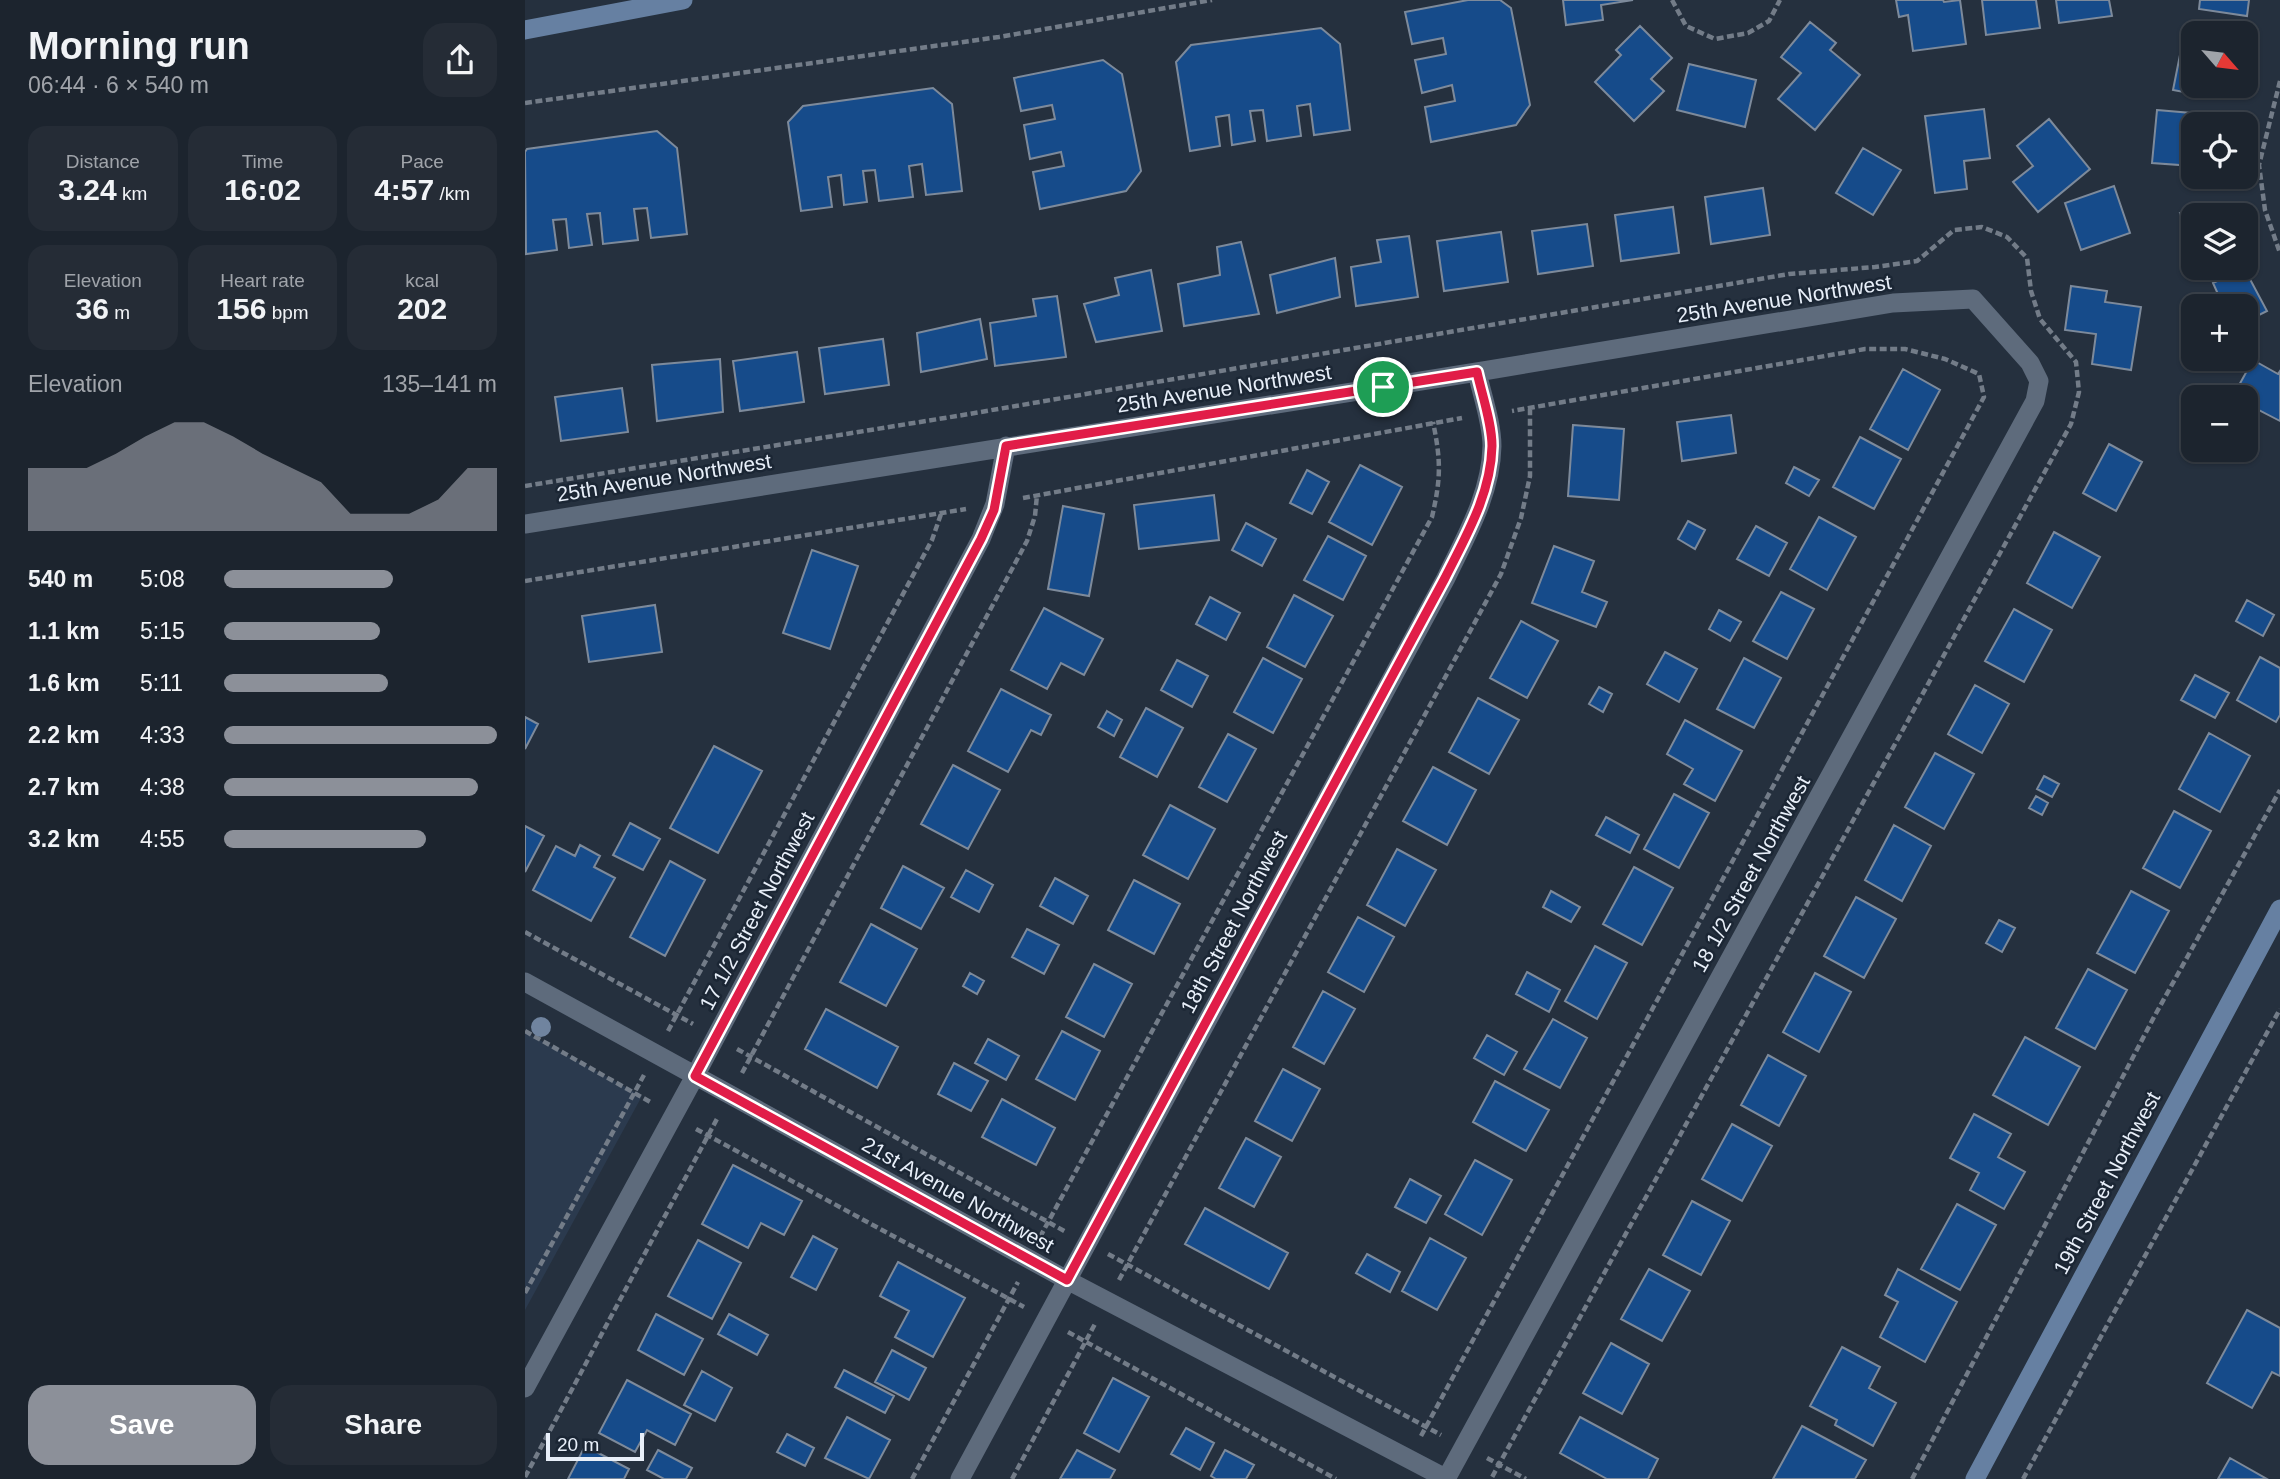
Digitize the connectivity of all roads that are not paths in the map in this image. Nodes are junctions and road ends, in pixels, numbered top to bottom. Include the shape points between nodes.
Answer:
1 (683, 0) edge
2 (525, 30) edge
3 (1973, 299) joint
4 (1477, 372) junction
5 (1006, 446) junction
6 (525, 524) edge
7 (2280, 909) edge
8 (525, 982) edge
9 (695, 1076) junction
10 (1067, 1280) junction
11 (525, 1388) edge
12 (960, 1479) edge
13 (1446, 1479) edge
14 (1975, 1479) edge

1 - 2 main road
3 - 4 street, 25th Avenue Northwest via 1893,303
3 - 13 street, 18 1/2 Street Northwest via 2029,363 2039,381 2035,401
4 - 5 street, 25th Avenue Northwest
4 - 10 street, 18th Street Northwest via 1492,444 1487,485 1472,525
5 - 6 street, 25th Avenue Northwest
5 - 9 street, 17 1/2 Street Northwest via 994,510 981,539
7 - 14 main road, 19th Street Northwest
8 - 9 street, 21st Avenue Northwest
9 - 10 street, 21st Avenue Northwest
9 - 11 street, 17 1/2 Street Northwest
10 - 12 street, 18th Street Northwest
10 - 13 street, 21st Avenue Northwest

